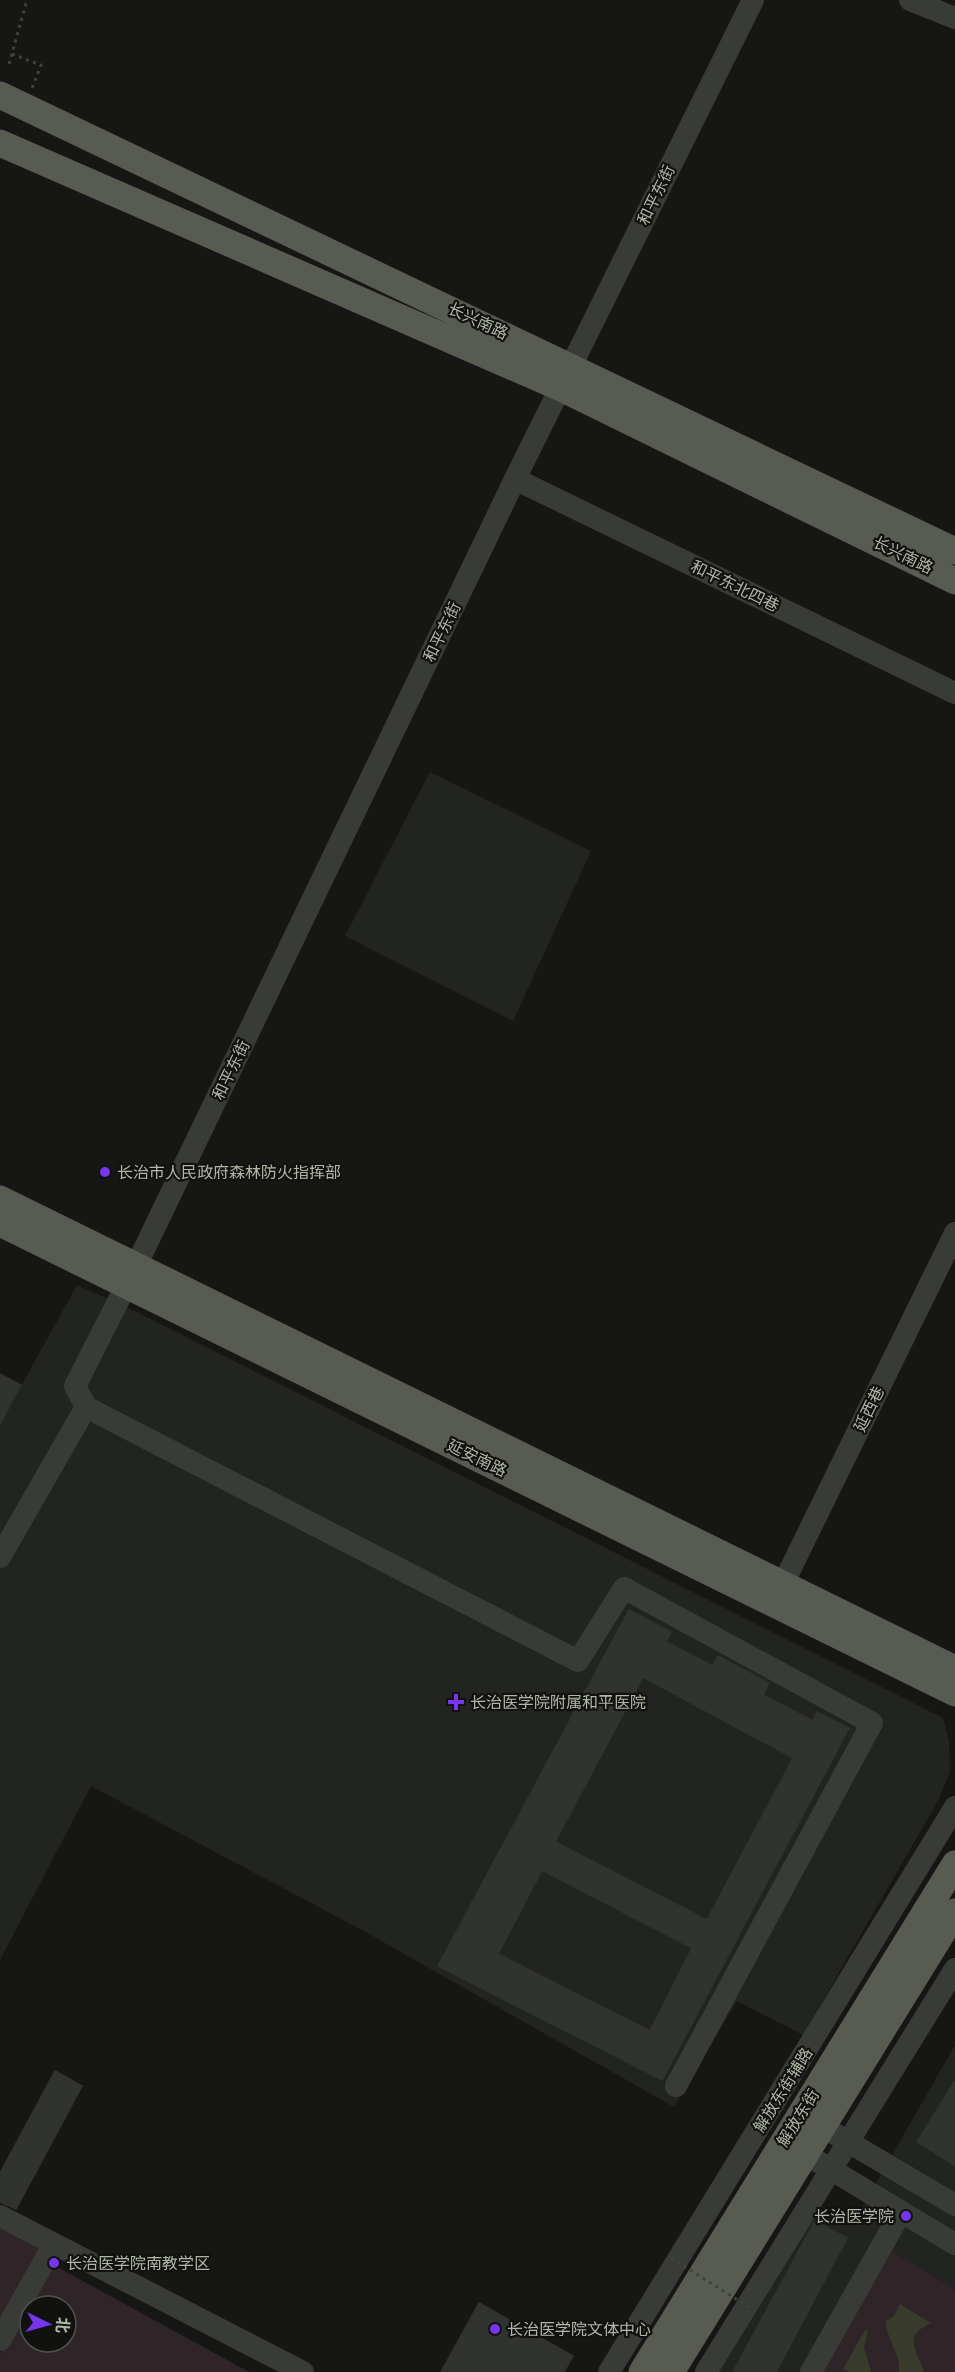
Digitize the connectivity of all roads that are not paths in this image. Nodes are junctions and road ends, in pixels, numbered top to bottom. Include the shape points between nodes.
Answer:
1 (753, 0) edge
2 (910, 0) edge
3 (955, 18) edge
4 (14, 101) edge
5 (1, 143) edge
6 (566, 377) junction
7 (515, 479) junction
8 (955, 551) edge
9 (955, 581) edge
10 (955, 693) edge
11 (0, 1199) edge
12 (0, 1223) edge
13 (955, 1233) edge
14 (130, 1276) junction
15 (86, 1407) junction
16 (0, 1557) edge
17 (783, 1584) junction
18 (955, 1669) edge
19 (955, 1693) edge
20 (955, 1807) edge
21 (955, 1864) edge
22 (955, 1912) edge
23 (955, 1969) edge
24 (676, 2086) dead end
25 (822, 2127) junction
26 (847, 2142) junction
27 (805, 2154) junction
28 (830, 2169) junction
29 (955, 2205) edge
30 (901, 2212) junction
31 (0, 2216) edge
32 (54, 2244) junction
33 (955, 2244) edge
34 (0, 2340) edge
35 (303, 2372) edge
36 (609, 2372) edge
37 (642, 2372) edge
38 (671, 2372) edge
39 (706, 2372) edge
40 (811, 2372) edge

1 - 6 street, 和平东街
2 - 3 street
4 - 6 main road, 长兴南路
5 - 6 main road, 长兴南路
6 - 7 street, 和平东街
6 - 8 main road, 长兴南路
6 - 9 main road, 长兴南路
7 - 10 street, 和平东北四巷
7 - 14 street, 和平东街
11 - 14 main road, 延安南路
12 - 14 main road, 延安南路
13 - 17 street, 延西巷
14 - 15 street, 和平东街 via 75,1386
14 - 17 main road, 延安南路
14 - 19 main road, 延安南路
15 - 16 street
15 - 24 street via 578,1660 624,1588 872,1723
17 - 18 main road, 延安南路
20 - 36 street, 解放东街辅路
21 - 37 main road, 解放东街
22 - 25 main road, 解放东街
23 - 26 street
25 - 26 street
25 - 27 main road, 解放东街
26 - 28 street
26 - 29 street
27 - 28 street
27 - 38 main road, 解放东街
28 - 30 street
28 - 39 street
30 - 33 street
30 - 40 street
31 - 32 street
32 - 34 street
32 - 35 street

